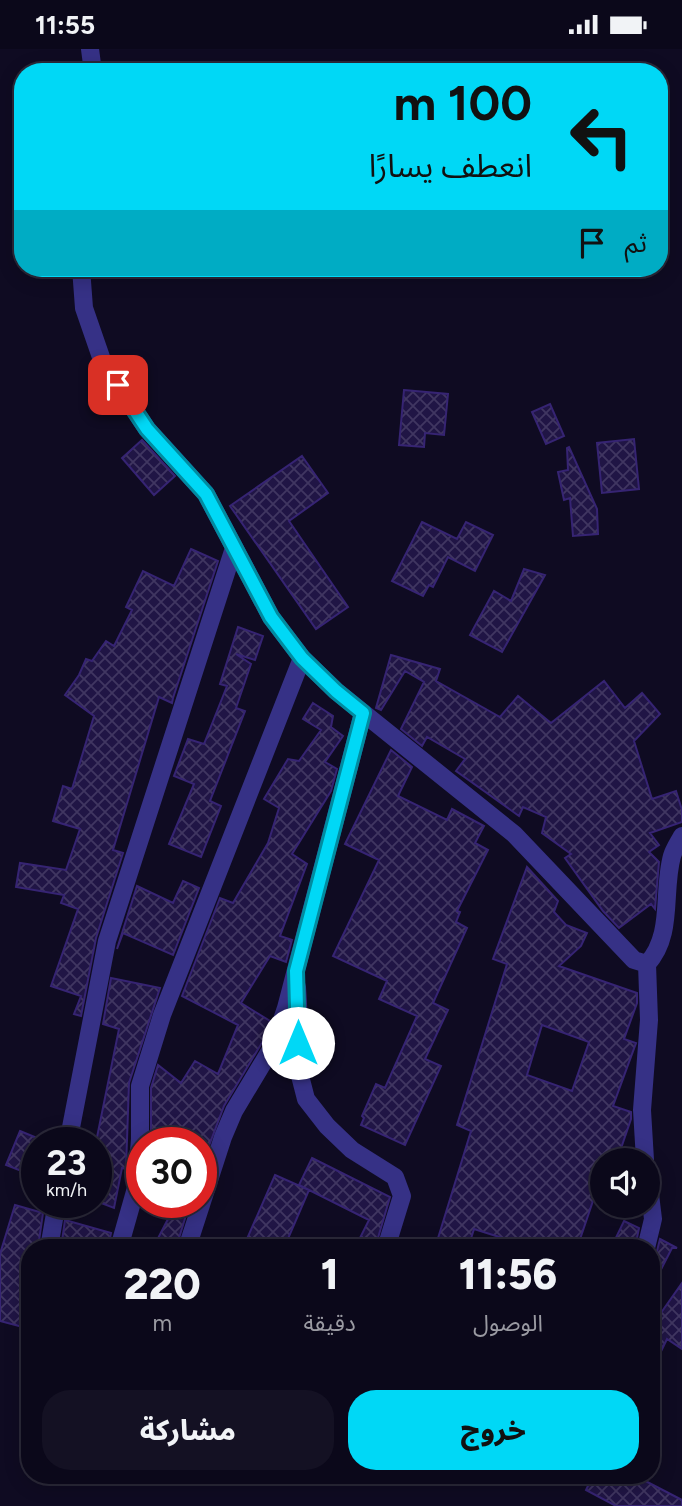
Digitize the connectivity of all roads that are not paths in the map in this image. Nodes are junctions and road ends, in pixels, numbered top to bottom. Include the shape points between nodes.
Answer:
1 (82, 277) edge
2 (234, 548) junction
3 (302, 658) junction
4 (363, 713) junction
5 (682, 836) edge
6 (647, 964) junction
7 (296, 971) junction
8 (71, 1127) edge
9 (644, 1148) edge
10 (54, 1218) edge
11 (653, 1218) edge
12 (51, 1239) edge
13 (122, 1239) edge
14 (190, 1239) edge
15 (389, 1239) edge
16 (648, 1239) edge

1 - 2 street via 84,308 103,363 147,429 206,494
2 - 3 street via 271,617
2 - 8 street via 107,941
3 - 4 street
3 - 13 street via 162,1015 139,1098 136,1188
4 - 6 street via 514,834 634,960
4 - 7 street
5 - 6 street via 672,855 663,935
6 - 9 street
7 - 14 street via 273,1046 223,1137
7 - 15 street via 297,1064 306,1099 352,1150 395,1177 402,1196
10 - 12 street
11 - 16 street

